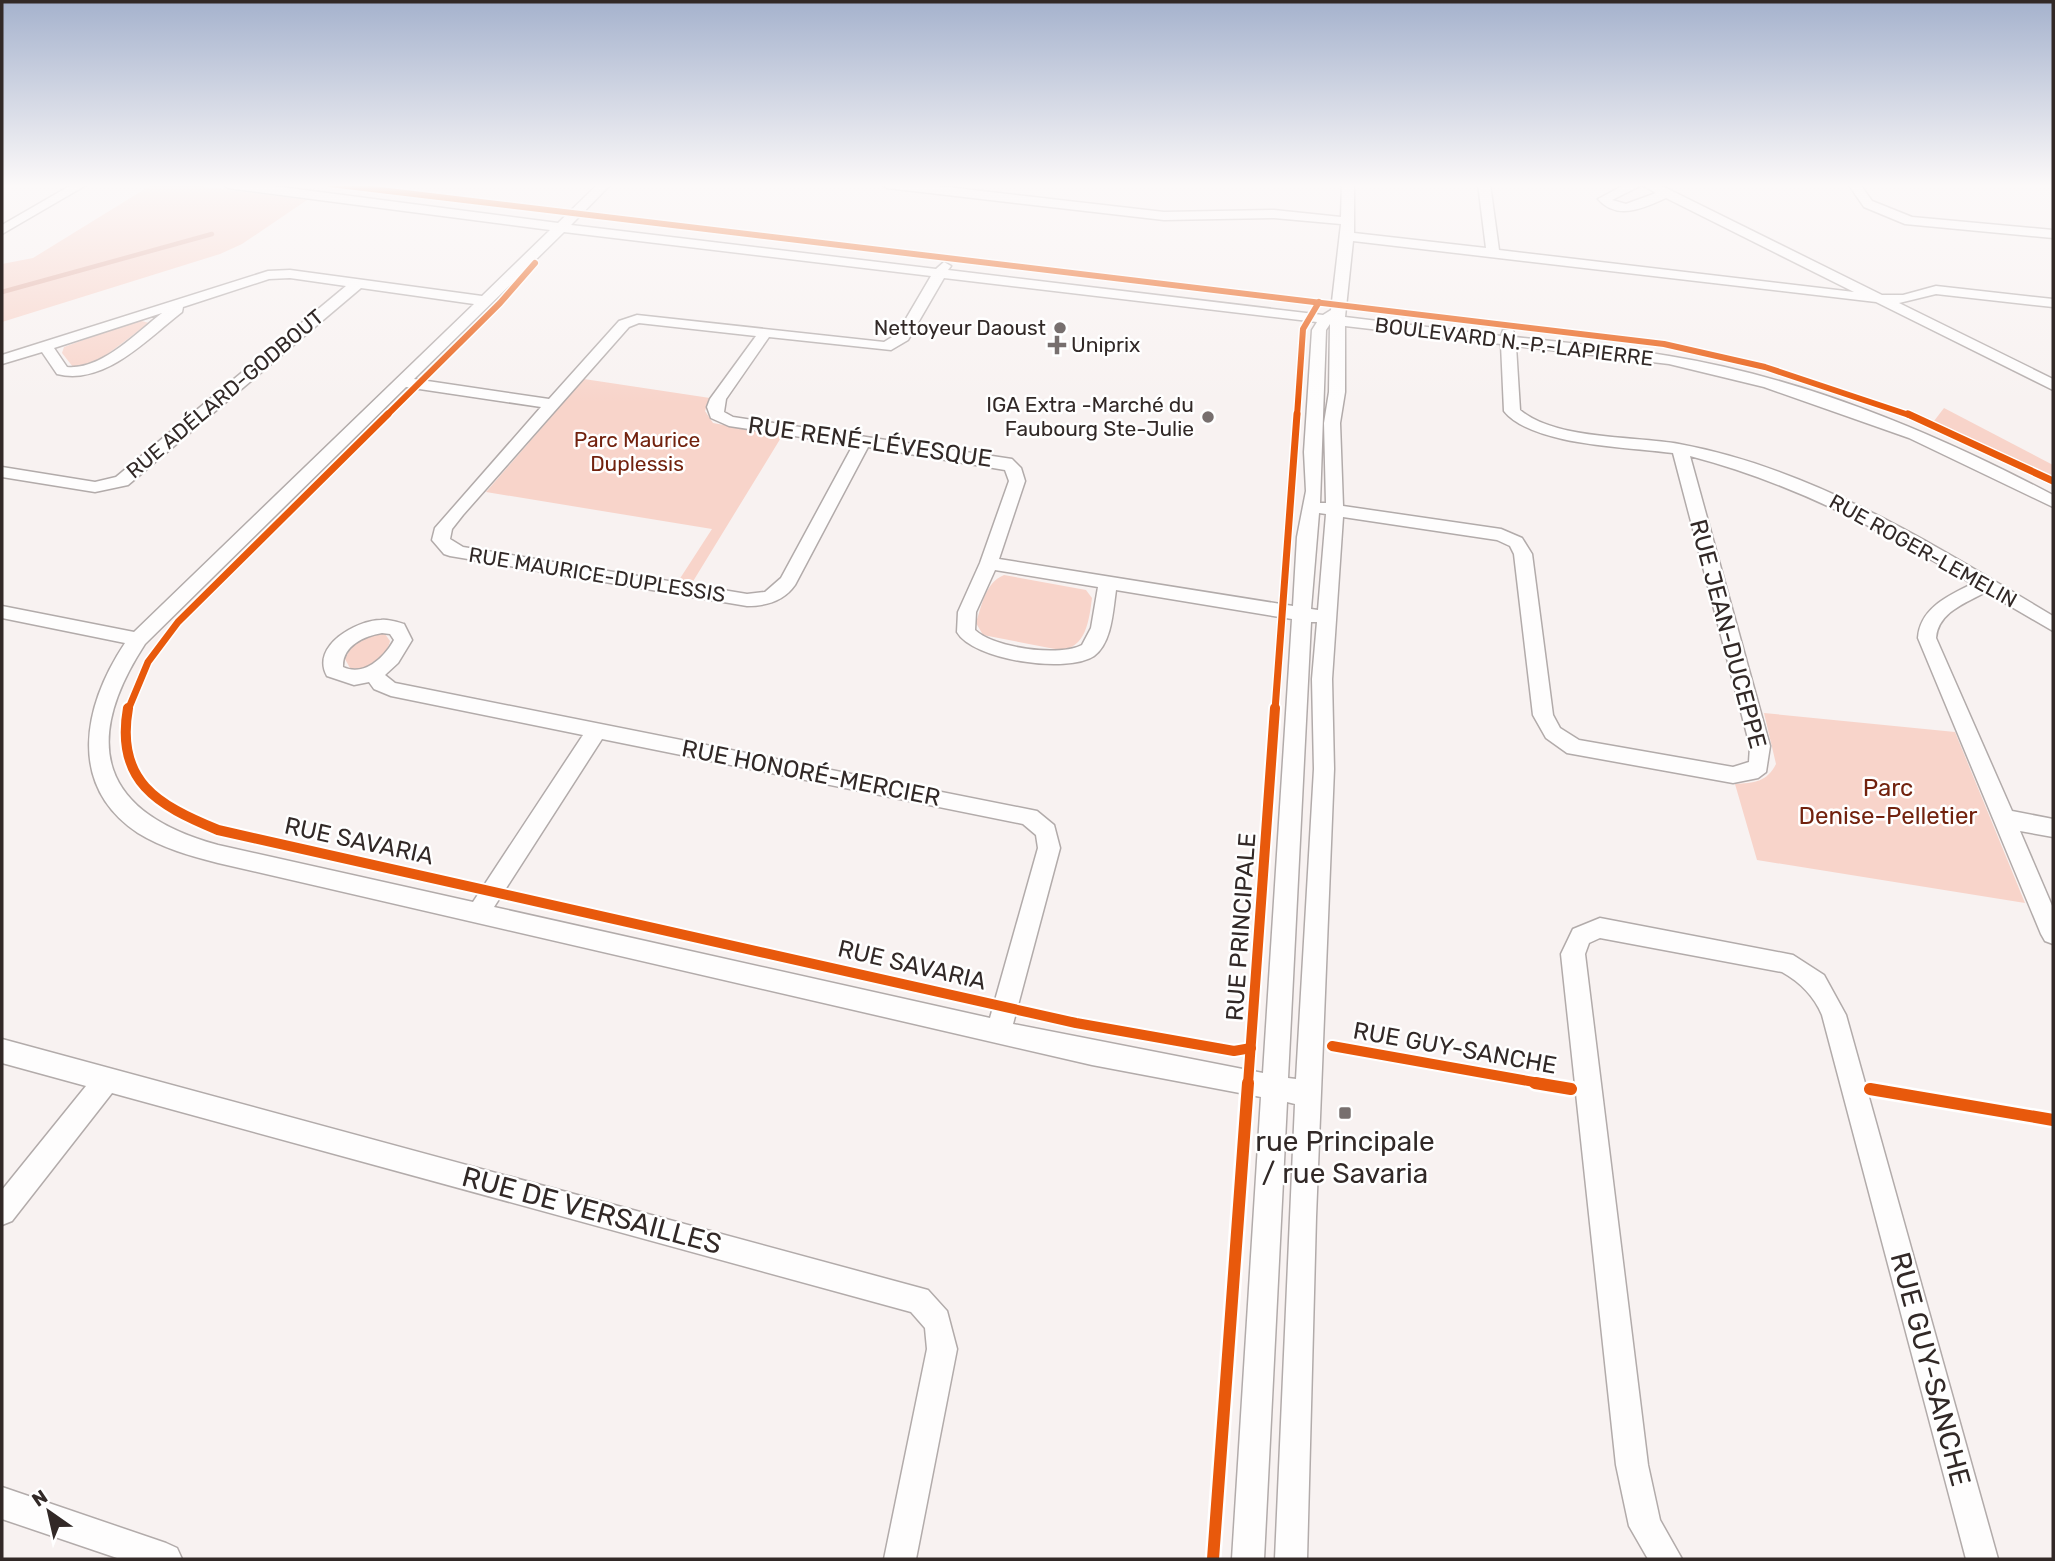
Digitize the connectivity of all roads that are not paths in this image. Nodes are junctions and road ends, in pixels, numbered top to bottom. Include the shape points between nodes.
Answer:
1 (530, 257) edge
2 (840, 257) edge
3 (1344, 257) edge
4 (1518, 257) edge
5 (1797, 257) edge
6 (942, 269) junction
7 (358, 283) junction
8 (190, 299) junction
9 (1882, 299) junction
10 (485, 301) junction
11 (2053, 303) edge
12 (1335, 317) junction
13 (764, 334) junction
14 (1508, 336) junction
15 (45, 346) junction
16 (2, 360) edge
17 (403, 382) junction
18 (2053, 385) edge
19 (552, 404) junction
20 (863, 441) junction
21 (1680, 449) junction
22 (2, 472) edge
23 (2053, 491) edge
24 (2053, 502) edge
25 (1312, 507) junction
26 (1335, 510) junction
27 (989, 563) junction
28 (1108, 582) junction
29 (1986, 584) junction
30 (2, 612) edge
31 (1314, 615) junction
32 (2053, 624) edge
33 (138, 639) junction
34 (373, 673) dead end
35 (596, 731) junction
36 (2005, 819) junction
37 (2053, 828) edge
38 (478, 913) junction
39 (2053, 934) edge
40 (999, 1031) junction
41 (2, 1051) edge
42 (106, 1080) junction
43 (1274, 1087) junction
44 (1309, 1094) junction
45 (2, 1212) edge
46 (2, 1503) edge
47 (166, 1559) edge
48 (900, 1559) edge
49 (1248, 1559) edge
50 (1291, 1559) edge
51 (1666, 1559) edge
52 (1982, 1559) edge

1 - 10 street, RUE SAVARIA
2 - 6 street, BOULEVARD N.-P.-LAPIERRE
3 - 12 street, RUE PRINCIPALE
4 - 9 street
5 - 9 street
6 - 12 street, BOULEVARD N.-P.-LAPIERRE
6 - 13 street, RUE MAURICE-DUPLESSIS via 903,337 890,346
7 - 8 street via 276,274
7 - 10 street
7 - 22 street, RUE ADÉLARD-GODBOUT via 122,481 90,487
8 - 15 street
8 - 15 street via 93,369 62,371
9 - 11 street via 1936,290
9 - 18 street
10 - 17 street, RUE SAVARIA
12 - 14 street, BOULEVARD N.-P.-LAPIERRE
12 - 25 street, RUE PRINCIPALE via 1319,330
12 - 26 street, RUE PRINCIPALE
13 - 19 street, RUE MAURICE-DUPLESSIS via 633,320 615,332
13 - 20 street, RUE RENÉ-LÉVESQUE via 718,399 717,415 729,421
14 - 21 street, RUE ROGER-LEMELIN via 1512,411 1524,423
14 - 23 street, BOULEVARD N.-P.-LAPIERRE via 1682,355 1813,388 1929,430
14 - 24 street, BOULEVARD N.-P.-LAPIERRE via 1670,360 1797,392 1929,440
15 - 16 street
17 - 19 street
17 - 33 street, RUE SAVARIA
19 - 20 street, RUE MAURICE-DUPLESSIS via 449,522 441,534 446,547 681,590 762,599 785,588
20 - 27 street, RUE RENÉ-LÉVESQUE via 991,459 1013,468 1017,481
21 - 26 street, RUE JEAN-DUCEPPE via 1758,734 1761,761 1745,773 1696,769 1564,742 1543,715 1523,554 1516,542 1478,530
21 - 29 street, RUE ROGER-LEMELIN via 1822,494 1875,519
25 - 26 street, RUE JEAN-DUCEPPE
25 - 31 street, RUE PRINCIPALE via 1306,537
26 - 31 street, RUE PRINCIPALE
27 - 28 street
27 - 28 street via 967,612 966,632 983,645 1029,653 1064,658 1090,649 1097,637
28 - 31 street
29 - 32 street, RUE ROGER-LEMELIN
29 - 36 street via 1931,617 1926,634
30 - 33 street
31 - 43 street, RUE PRINCIPALE
31 - 44 street, RUE PRINCIPALE via 1324,769
33 - 38 street, RUE SAVARIA via 102,706 98,750 110,790 141,824 193,847
34 - 35 street, RUE HONORÉ-MERCIER via 391,689
35 - 38 street
35 - 40 street, RUE HONORÉ-MERCIER via 1023,815 1038,822 1048,835 1048,854
36 - 37 street
36 - 39 street
38 - 40 street, RUE SAVARIA
40 - 43 street, RUE SAVARIA
41 - 42 street, RUE DE VERSAILLES
42 - 45 street
42 - 48 street, RUE DE VERSAILLES via 918,1300 939,1324 942,1349
43 - 44 street, RUE SAVARIA
43 - 49 street, RUE PRINCIPALE
44 - 50 street, RUE PRINCIPALE
46 - 47 street
51 - 52 street, RUE GUY-SANCHE via 1645,1526 1632,1465 1575,968 1577,939 1600,928 1785,962 1810,975 1826,995

